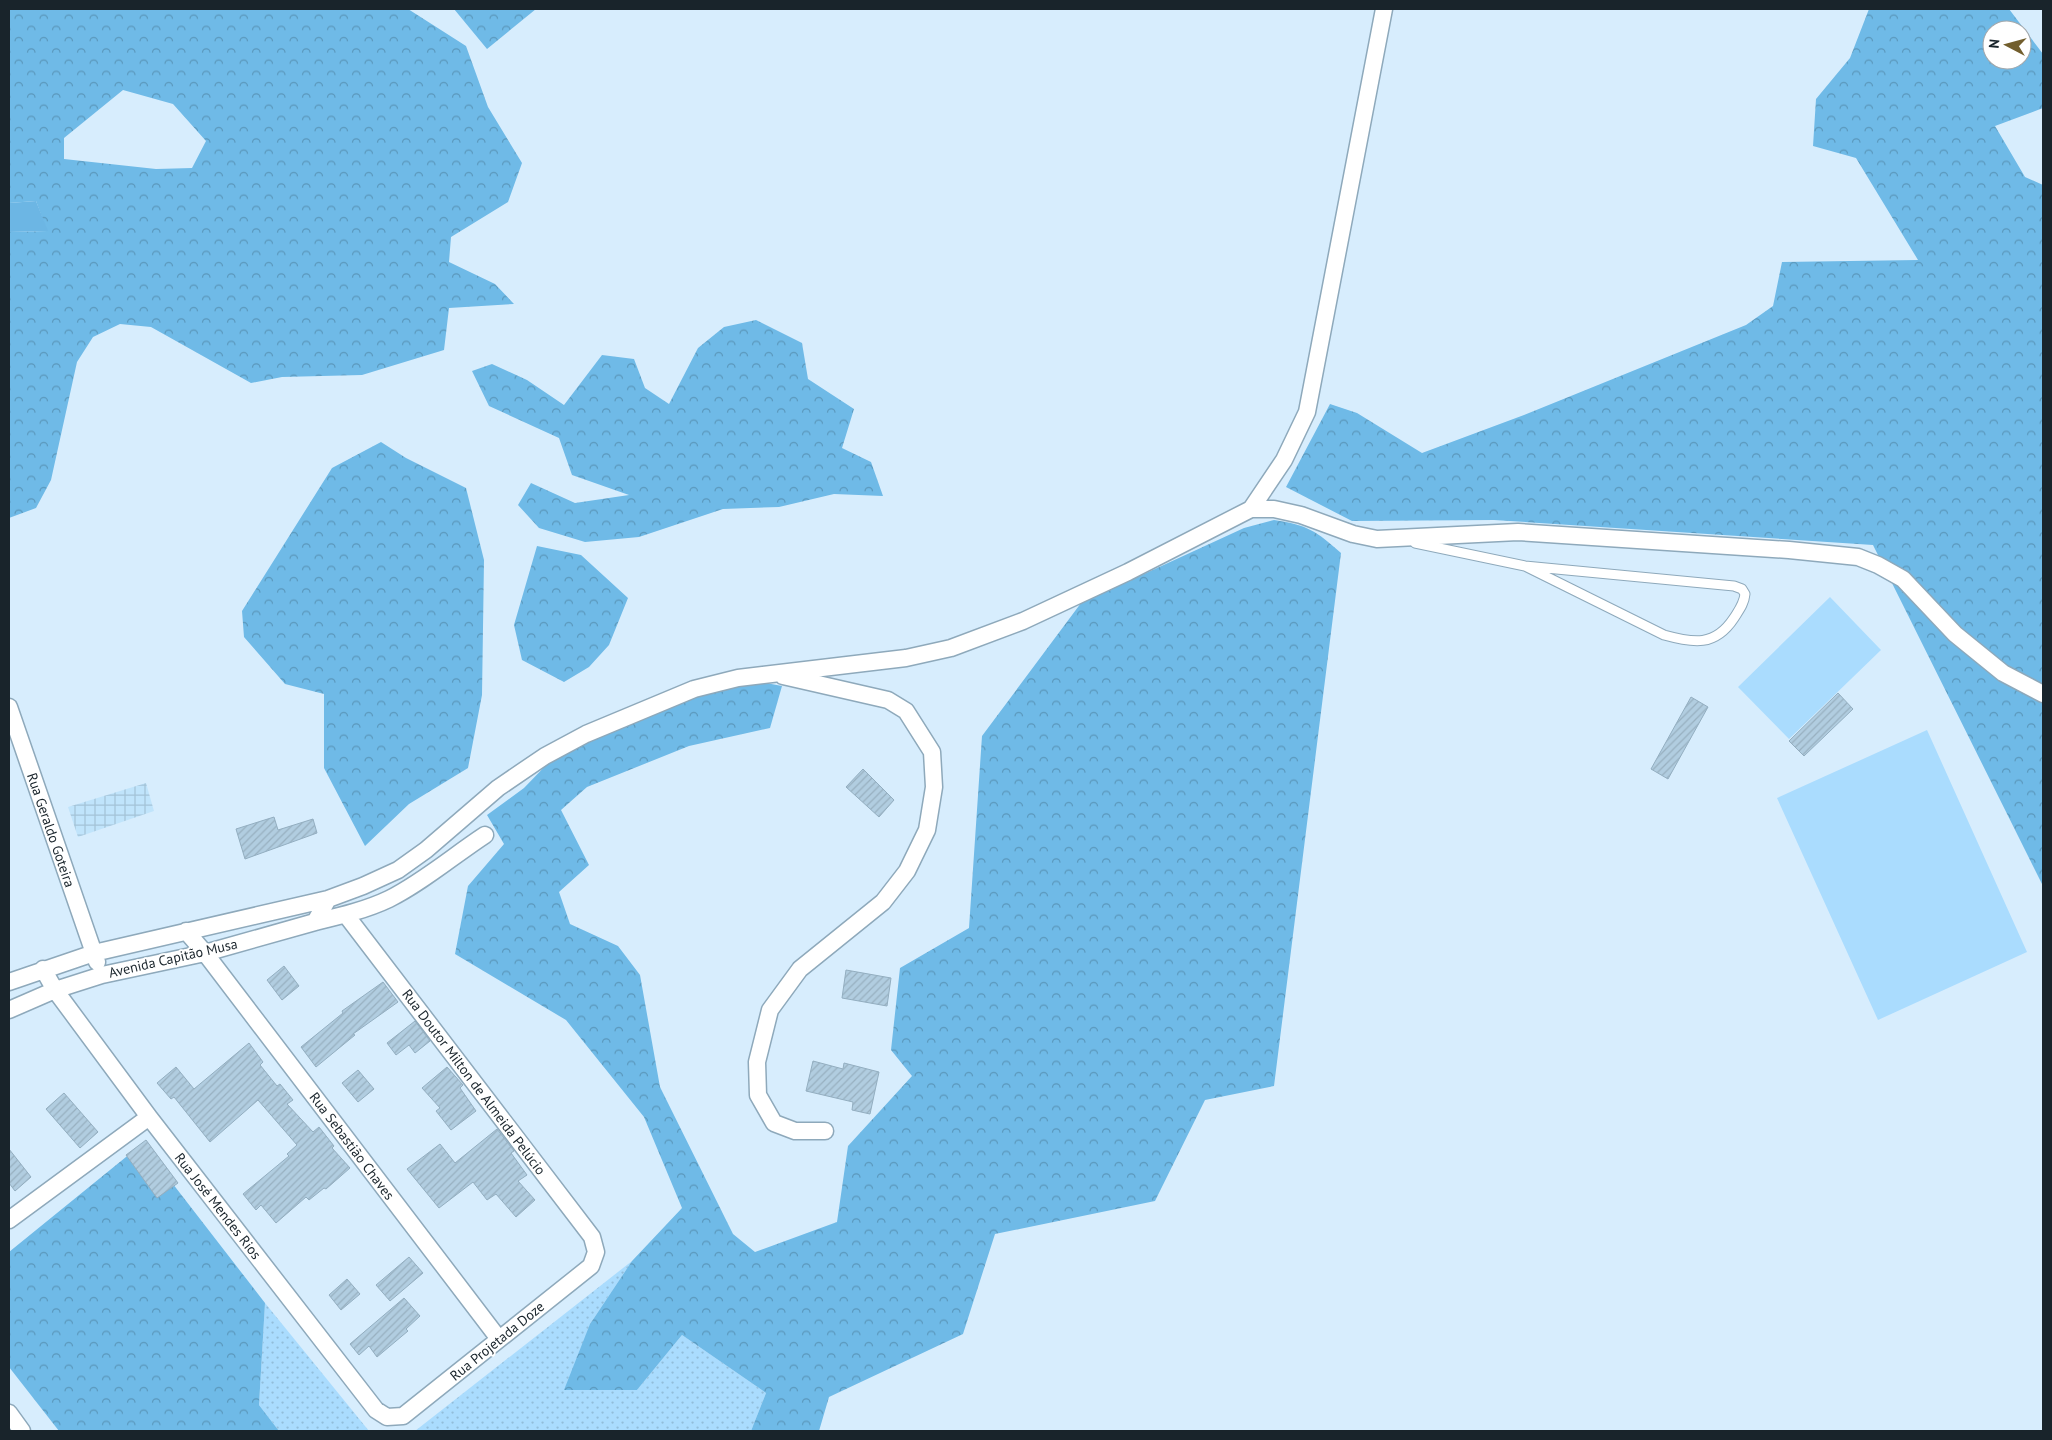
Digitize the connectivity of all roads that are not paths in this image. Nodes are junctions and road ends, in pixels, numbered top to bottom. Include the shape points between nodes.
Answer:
1 (1384, 9) edge
2 (1251, 509) junction
3 (1399, 539) junction
4 (1525, 566) junction
5 (773, 673) junction
6 (2043, 694) edge
7 (9, 707) edge
8 (484, 835) dead end
9 (328, 899) junction
10 (346, 915) junction
11 (316, 922) junction
12 (186, 931) junction
13 (94, 953) junction
14 (205, 953) junction
15 (43, 968) junction
16 (102, 975) junction
17 (9, 982) edge
18 (56, 990) junction
19 (9, 1010) edge
20 (149, 1117) junction
21 (825, 1131) dead end
22 (9, 1220) edge
23 (596, 1252) joint
24 (499, 1339) junction
25 (9, 1413) edge
26 (387, 1417) joint
27 (22, 1431) edge

1 - 2 street via 1307,412 1284,460
2 - 3 street via 1274,509 1302,515 1353,534
2 - 5 street, Avenida Capitão Musa via 1022,621 951,648 906,658
3 - 4 lane
3 - 6 street via 1518,532 1858,557 1903,579 1955,634 2004,673
4 - 4 lane via 1664,635 1685,641 1704,641 1715,637 1727,628 1744,602 1742,588 1734,586
5 - 9 street, Avenida Capitão Musa via 694,689 586,734 545,756 498,788 398,870
5 - 21 street via 888,700 906,711 932,752 934,787 927,830 908,871 883,902 800,969 770,1010 757,1062 758,1095 774,1123 795,1131
7 - 13 street, Rua Geraldo Goteira
8 - 10 street, Avenida Capitão Musa via 388,899
9 - 11 street
9 - 12 street, Avenida Capitão Musa
10 - 11 street, Avenida Capitão Musa
10 - 23 street, Rua Doutor Milton de Almeida Pelúcio via 592,1237
11 - 14 street, Avenida Capitão Musa
12 - 13 street, Avenida Capitão Musa
12 - 14 street, Rua Sebastião Chaves
13 - 15 street, Avenida Capitão Musa
13 - 16 street, Rua Geraldo Goteira
14 - 16 street, Avenida Capitão Musa
14 - 24 street, Rua Sebastião Chaves
15 - 17 street, Avenida Capitão Musa
15 - 18 street, Rua José Mendes Rios
16 - 18 street, Avenida Capitão Musa
18 - 19 street, Avenida Capitão Musa
18 - 20 street, Rua José Mendes Rios
20 - 22 street
20 - 26 street, Rua José Mendes Rios via 376,1410
23 - 24 street, Rua Projetada Doze via 591,1266
24 - 26 street, Rua Projetada Doze via 403,1416
25 - 27 street

